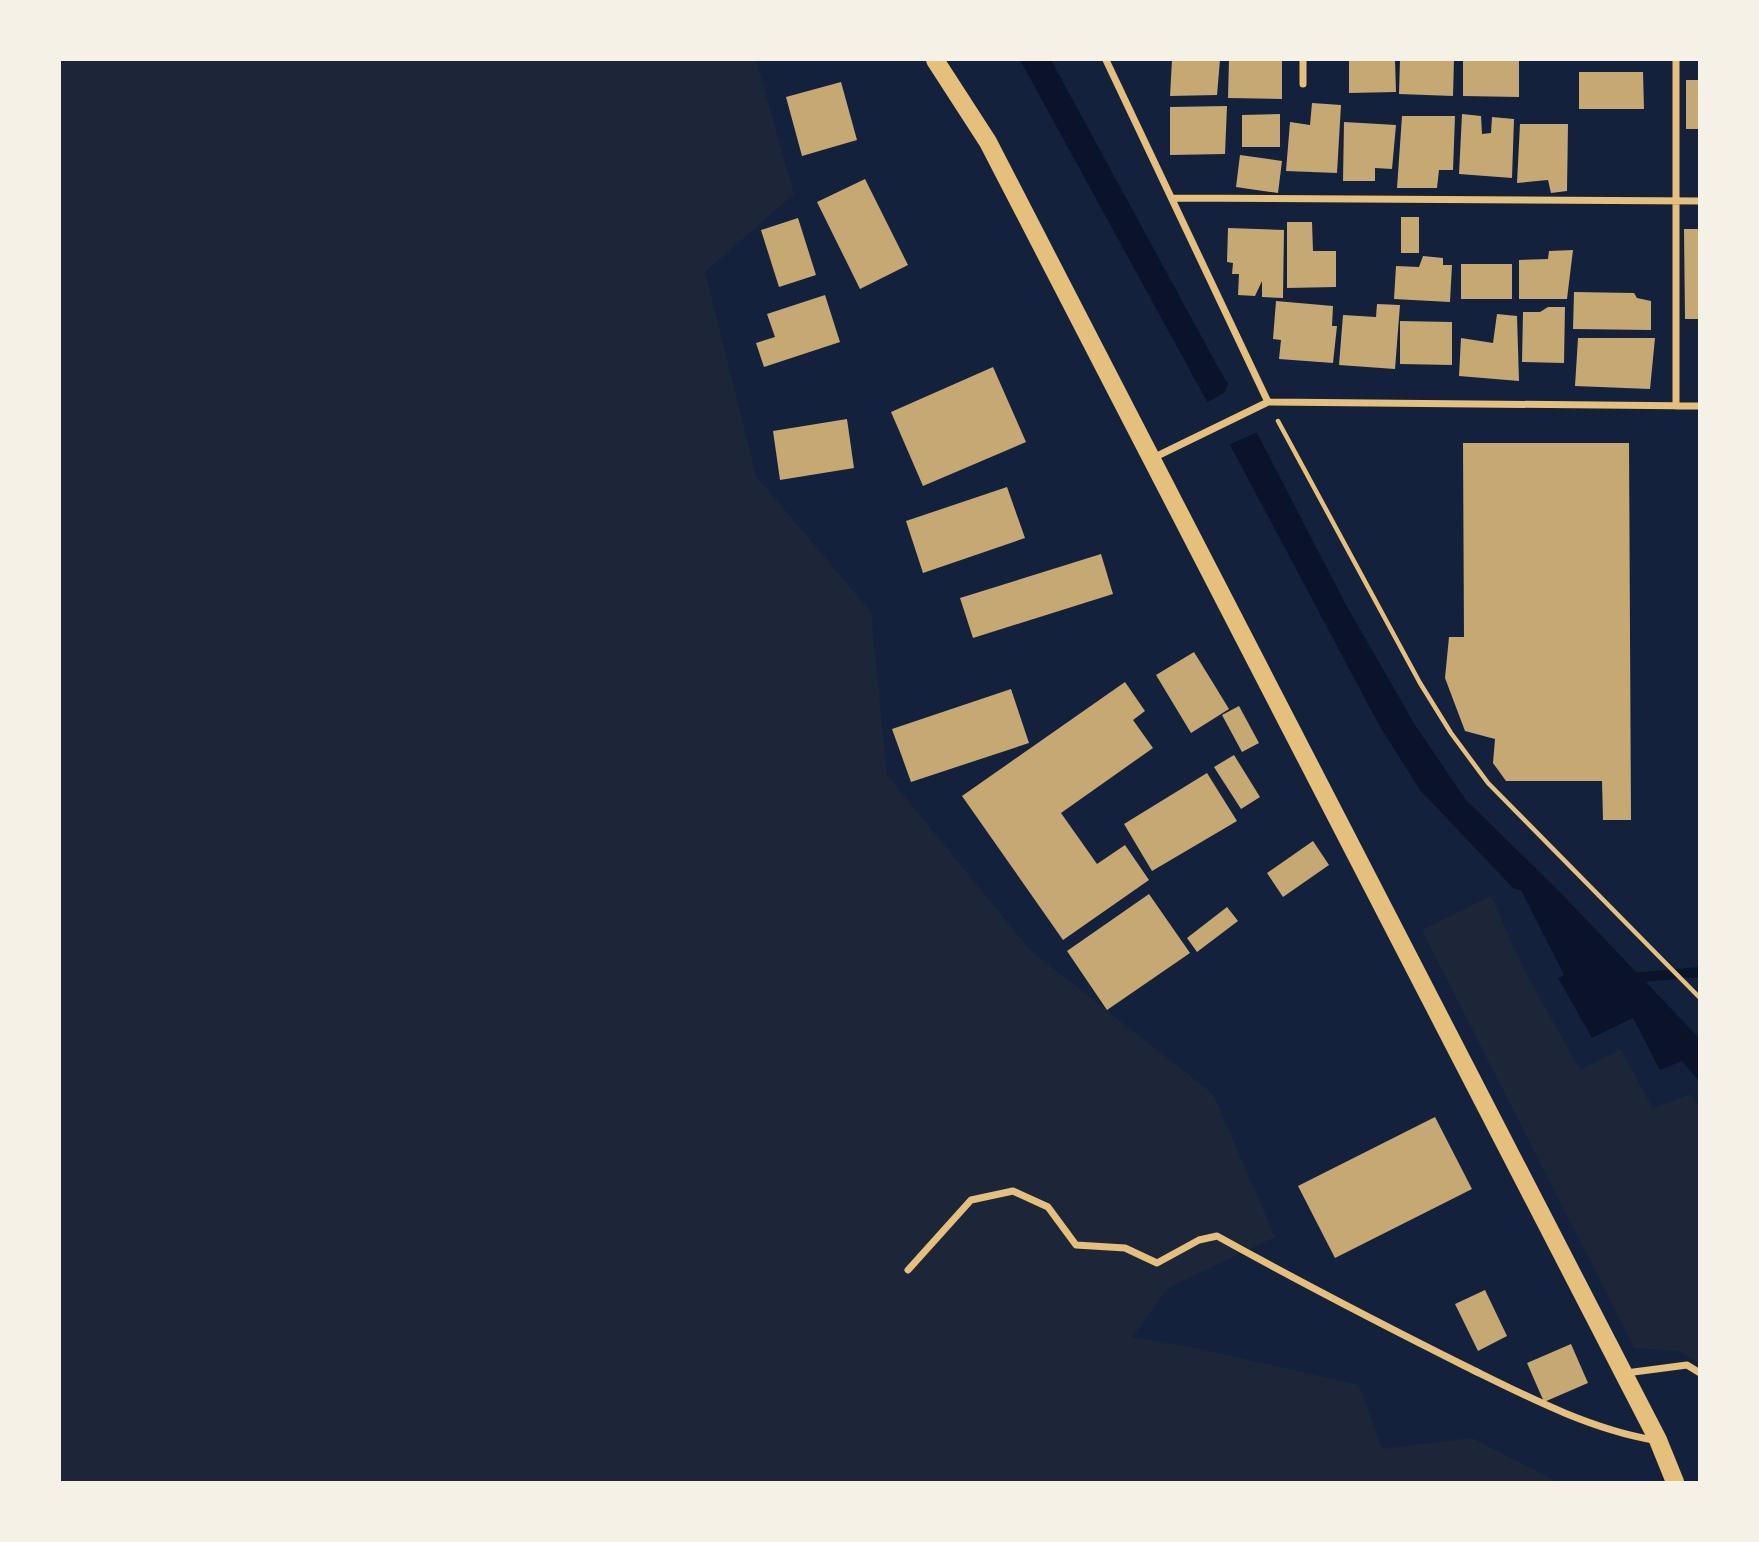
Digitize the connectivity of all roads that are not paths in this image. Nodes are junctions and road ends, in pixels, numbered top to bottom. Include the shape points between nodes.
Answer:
1 (935, 60) edge
2 (1106, 60) edge
3 (1303, 60) edge
4 (1676, 60) edge
5 (1303, 84) dead end
6 (1173, 198) junction
7 (1675, 201) junction
8 (1699, 201) edge
9 (1268, 402) junction
10 (1676, 406) junction
11 (1699, 406) edge
12 (1151, 459) junction
13 (908, 1270) dead end
14 (1699, 1373) edge
15 (1623, 1374) junction
16 (1658, 1440) junction
17 (1675, 1482) edge

1 - 12 main road via 988,142
2 - 6 street
3 - 5 street
4 - 7 street
6 - 7 street
6 - 9 street
7 - 8 street
7 - 10 street
9 - 10 street
9 - 12 street
10 - 11 street
12 - 15 main road
13 - 16 street via 971,1200 1013,1191 1048,1207 1076,1245 1125,1248 1157,1263 1199,1240 1217,1237 1525,1396 1622,1434
14 - 15 street via 1687,1365
15 - 16 main road
16 - 17 main road

